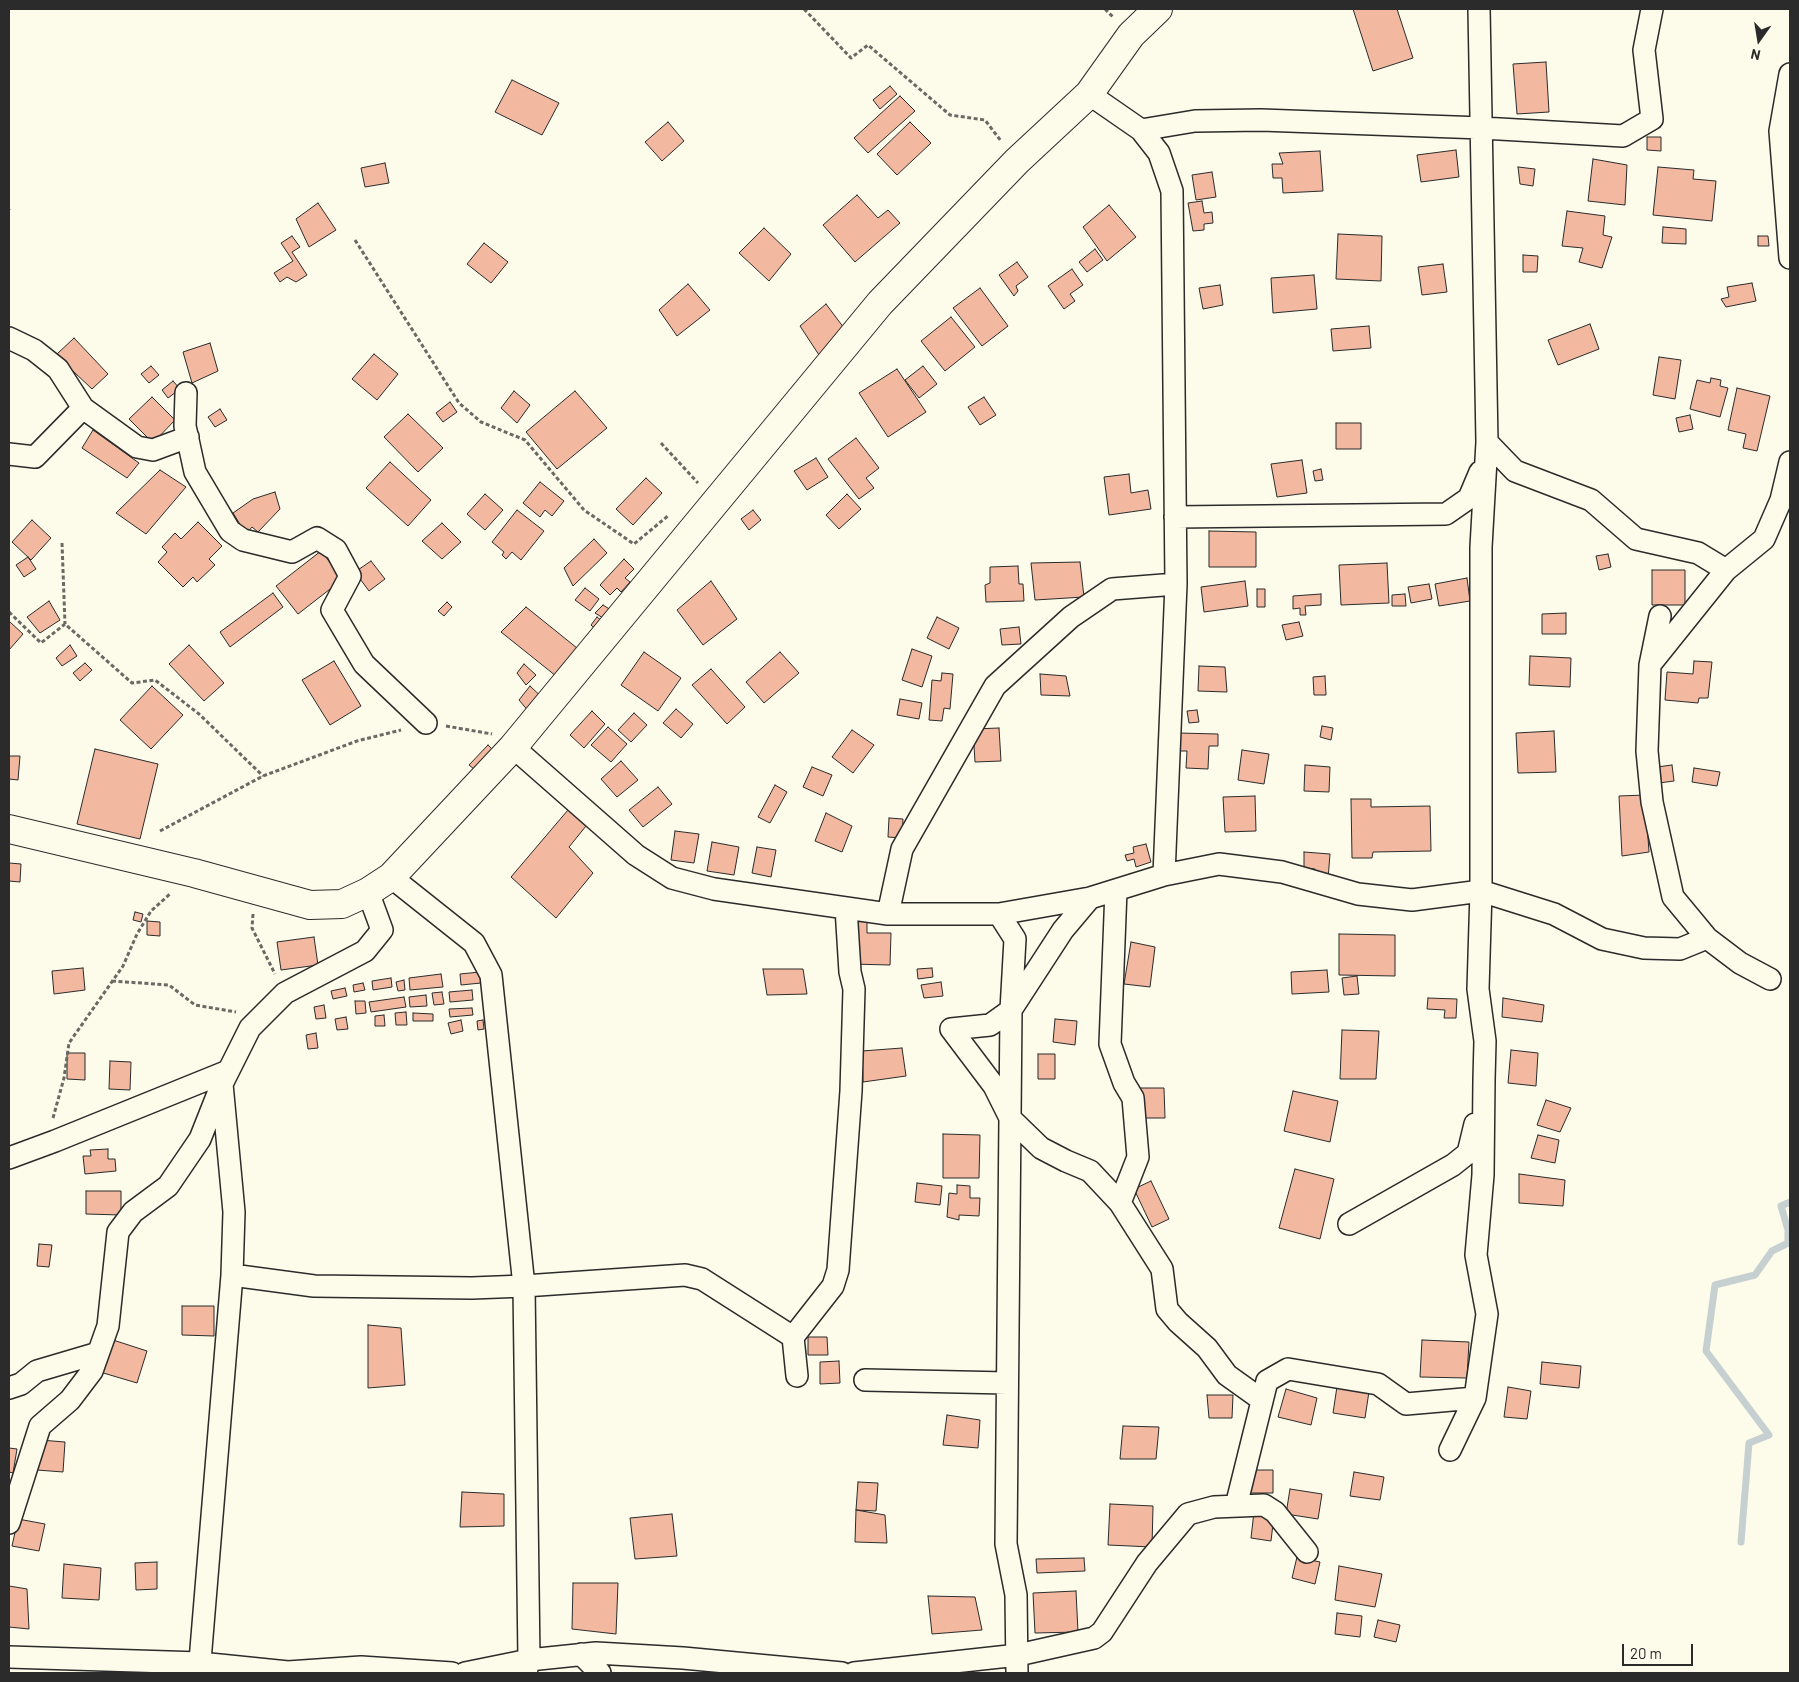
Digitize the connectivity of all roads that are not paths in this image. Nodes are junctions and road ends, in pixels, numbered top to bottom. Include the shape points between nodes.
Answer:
1 (1158, 9) edge
2 (1480, 9) edge
3 (1652, 9) edge
4 (1790, 74) edge
5 (1089, 94) junction
6 (1482, 128) junction
7 (1141, 130) junction
8 (1790, 258) edge
9 (9, 338) edge
10 (186, 393) dead end
11 (83, 408) junction
12 (188, 437) junction
13 (1486, 450) junction
14 (9, 454) edge
15 (1790, 462) edge
16 (1175, 518) junction
17 (1726, 570) junction
18 (1176, 584) junction
19 (1660, 616) dead end
20 (1650, 665) junction
21 (426, 723) road end
22 (512, 747) junction
23 (9, 828) edge
24 (1164, 875) junction
25 (391, 877) junction
26 (1116, 890) junction
27 (1481, 891) junction
28 (368, 892) junction
29 (1090, 898) junction
30 (846, 908) junction
31 (888, 914) junction
32 (999, 914) junction
33 (1707, 938) junction
34 (1770, 979) dead end
35 (1011, 1010) junction
36 (225, 1078) junction
37 (1484, 1080) junction
38 (1010, 1118) junction
39 (9, 1158) edge
40 (1120, 1202) junction
41 (1349, 1224) dead end
42 (232, 1275) junction
43 (524, 1286) junction
44 (793, 1337) junction
45 (98, 1353) junction
46 (797, 1376) dead end
47 (864, 1380) dead end
48 (1007, 1383) junction
49 (9, 1388) edge
50 (1475, 1398) junction
51 (1262, 1400) junction
52 (1450, 1450) dead end
53 (1236, 1506) junction
54 (9, 1523) edge
55 (1307, 1552) dead end
56 (581, 1654) junction
57 (9, 1658) edge
58 (1017, 1664) edge
59 (56, 1666) edge
60 (527, 1667) edge
61 (199, 1668) edge
62 (452, 1673) edge
63 (465, 1673) edge
64 (600, 1673) edge
65 (842, 1673) edge
66 (854, 1673) edge

1 - 5 street via 1131,35
2 - 6 street
3 - 6 street via 1644,50 1652,119 1623,136
4 - 8 street via 1780,131
5 - 7 street
5 - 22 street via 1017,161 880,303
6 - 7 street via 1261,120 1195,121
6 - 13 street
7 - 16 street via 1159,153 1172,191
9 - 11 street via 34,350 58,369
10 - 12 street
11 - 12 street via 137,447 153,450
11 - 14 street via 35,457
12 - 21 street via 195,472 230,531 244,540 292,552 317,538 336,550 350,576 332,610 364,664
13 - 16 street via 1470,498 1446,514
13 - 17 street via 1515,471 1591,500 1636,539 1698,553
13 - 27 street via 1481,548
15 - 17 street via 1781,500 1764,539
16 - 18 street
17 - 20 street
18 - 24 street
18 - 31 street via 1112,589 1071,617 995,686 902,850
19 - 20 street
20 - 33 street via 1647,751 1652,802 1673,897
22 - 25 street
22 - 30 street via 636,855 672,878 714,889
23 - 28 street via 194,872 310,905 342,904
24 - 26 street
24 - 27 street via 1219,864 1282,872 1358,894 1412,900
25 - 28 street
25 - 43 street via 474,943 492,975
26 - 29 street
26 - 40 street via 1110,1044 1133,1098 1138,1158
27 - 33 street via 1554,914 1602,939 1644,948 1680,949
27 - 37 street via 1478,989 1485,1041
28 - 36 street via 382,930 365,951 285,993 250,1028
29 - 32 street
29 - 35 street via 1063,930
30 - 31 street
30 - 44 street via 854,990 851,1091 838,1270 833,1286
31 - 32 street
32 - 35 street via 1015,939
33 - 34 street via 1740,963
35 - 38 street
35 - 38 street via 990,1025 951,1029 994,1086
36 - 39 street
36 - 42 street via 234,1212
36 - 45 street via 200,1139 168,1186 133,1212 118,1232 108,1326
37 - 41 street via 1468,1154
37 - 50 street via 1483,1174 1476,1255 1487,1314
38 - 40 street via 1041,1148 1090,1171
38 - 48 street
40 - 51 street via 1162,1269 1167,1309 1207,1348 1227,1375
42 - 43 street via 314,1286
42 - 61 street
43 - 44 street via 685,1275 702,1279
43 - 60 street
44 - 46 street
45 - 49 street via 37,1371 21,1384
45 - 54 street via 92,1371 70,1400 40,1426
47 - 48 street
48 - 58 street via 1006,1544 1016,1595
50 - 51 street via 1406,1404 1378,1384 1288,1370 1267,1381
50 - 52 street
51 - 53 street
53 - 55 street via 1264,1505 1275,1512
53 - 58 street via 1214,1507 1188,1514 1147,1563 1102,1632 1094,1638
56 - 60 street
56 - 64 street
56 - 65 street via 683,1658
57 - 59 street
58 - 66 street
59 - 61 street
60 - 63 street
61 - 62 street via 288,1672 361,1667

